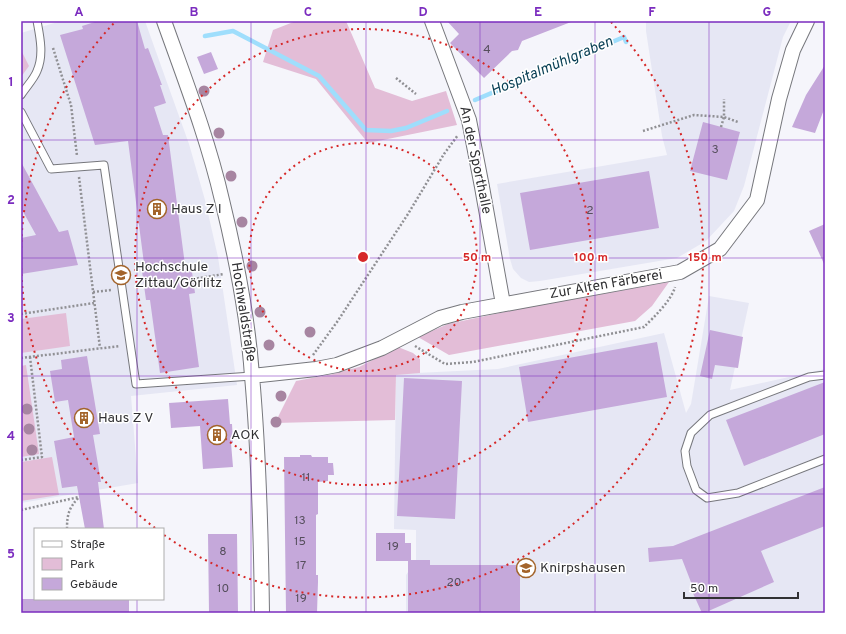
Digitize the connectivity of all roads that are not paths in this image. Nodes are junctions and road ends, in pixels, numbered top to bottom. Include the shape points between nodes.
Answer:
1 (37, 21) edge
2 (164, 21) edge
3 (432, 21) edge
4 (808, 21) edge
5 (21, 95) edge
6 (21, 112) edge
7 (503, 304) junction
8 (825, 375) edge
9 (252, 376) junction
10 (825, 459) edge
11 (262, 613) edge

1 - 5 lane via 41,43 37,72
2 - 9 street, Hochwaldstraße via 205,139 222,199 237,271
3 - 7 street, An der Sporthalle via 469,120
4 - 7 street, Zur Alten Färberei via 789,64 757,200 720,249 680,272
6 - 9 lane via 51,169 104,165 136,384
7 - 9 street, Zur Alten Färberei via 440,318 382,348 336,365
8 - 10 lane via 810,377 710,415 691,433 685,451 687,466 696,490 707,498 738,493
9 - 11 street, Hochwaldstraße via 260,512

